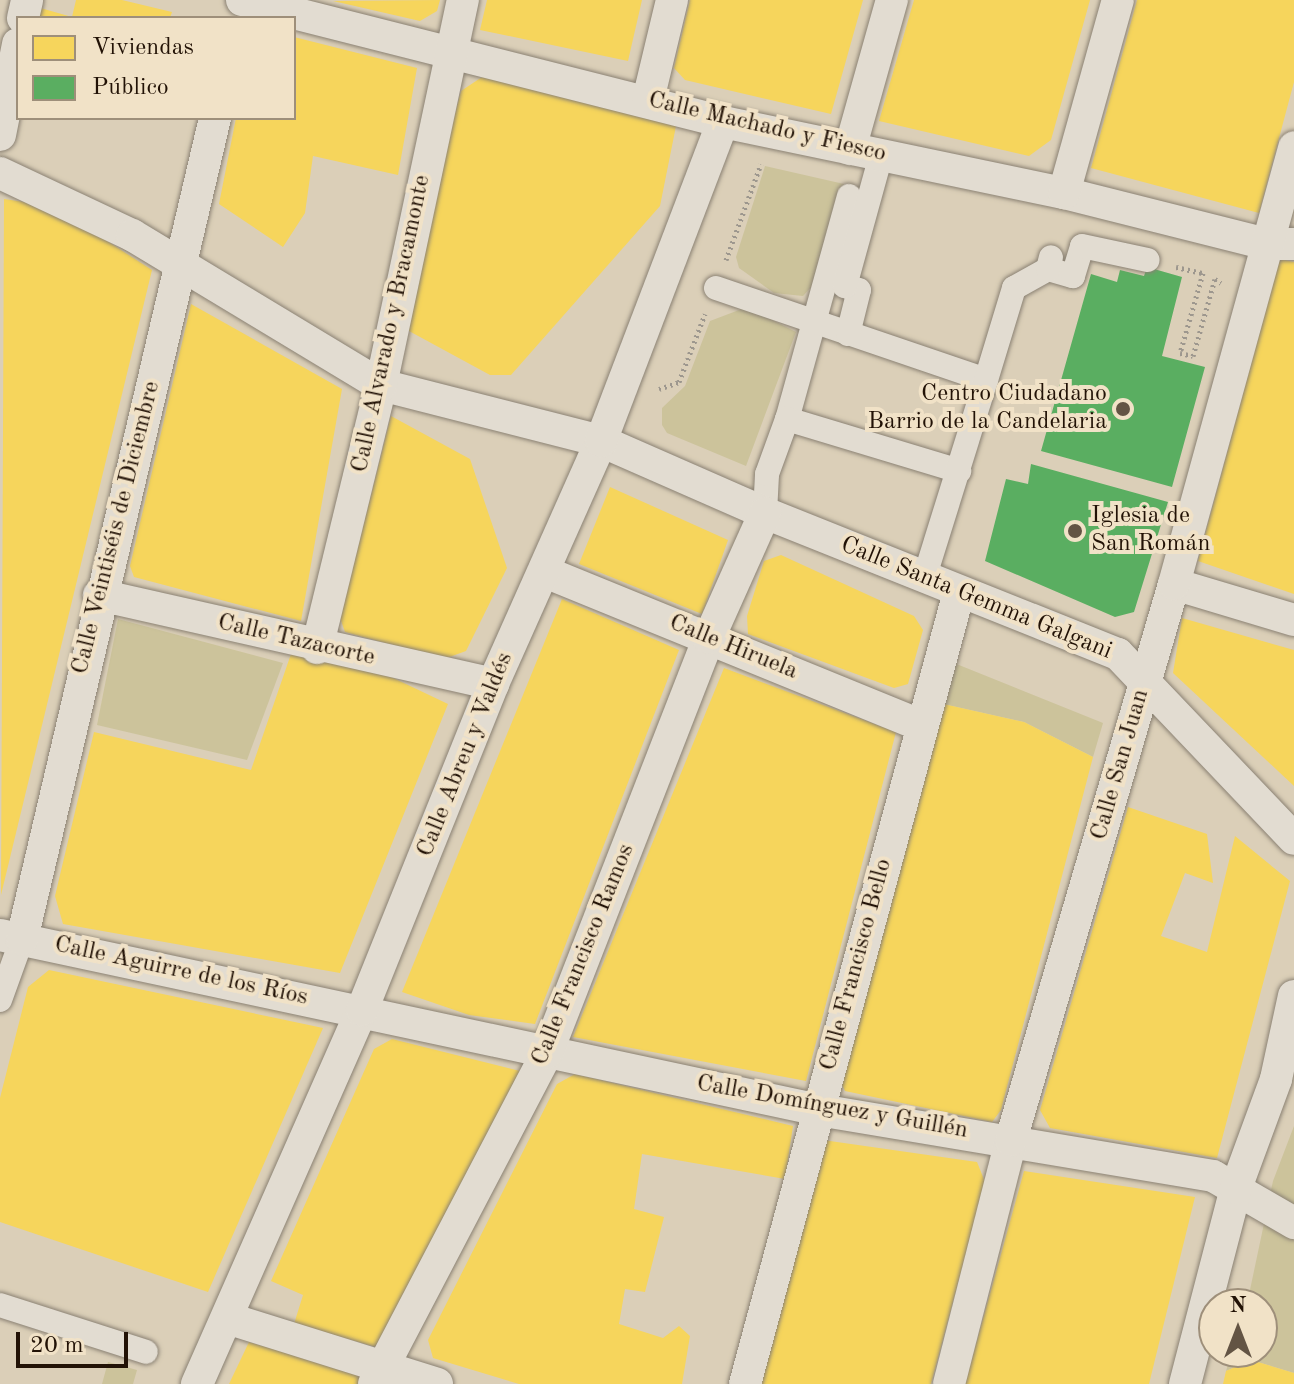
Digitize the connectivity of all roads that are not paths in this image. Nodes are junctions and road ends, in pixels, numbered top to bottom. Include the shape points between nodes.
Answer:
1 (242, 0) edge
2 (463, 0) edge
3 (672, 0) edge
4 (892, 0) edge
5 (1118, 0) edge
6 (16, 54) edge
7 (450, 56) junction
8 (648, 100) junction
9 (215, 120) edge
10 (723, 122) junction
11 (0, 135) edge
12 (1294, 147) edge
13 (850, 149) junction
14 (881, 155) junction
15 (0, 173) edge
16 (1064, 193) junction
17 (849, 196) dead end
18 (1281, 244) edge
19 (1148, 260) dead end
20 (182, 264) junction
21 (716, 288) dead end
22 (814, 320) junction
23 (848, 334) junction
24 (986, 380) junction
25 (381, 385) junction
26 (787, 419) junction
27 (601, 441) junction
28 (959, 471) junction
29 (765, 513) junction
30 (545, 572) junction
31 (924, 579) junction
32 (1174, 584) junction
33 (959, 592) junction
34 (99, 595) junction
35 (1294, 620) edge
36 (709, 638) junction
37 (317, 648) junction
38 (493, 684) junction
39 (1145, 684) junction
40 (920, 725) junction
41 (1294, 839) edge
42 (11, 937) edge
43 (1294, 996) edge
44 (0, 1000) edge
45 (362, 1010) junction
46 (547, 1053) junction
47 (1285, 1075) edge
48 (819, 1110) junction
49 (1011, 1140) junction
50 (1236, 1188) junction
51 (1294, 1223) edge
52 (0, 1305) edge
53 (230, 1319) junction
54 (146, 1352) dead end
55 (378, 1376) edge
56 (197, 1384) edge
57 (437, 1384) edge
58 (745, 1384) edge
59 (949, 1384) edge
60 (1185, 1384) edge

1 - 7 street, Calle Machado y Fiesco
2 - 7 street, Calle Alvarado y Bracamonte
3 - 8 street
4 - 13 street
5 - 16 street
6 - 11 street
7 - 8 street, Calle Machado y Fiesco
7 - 25 street, Calle Alvarado y Bracamonte
8 - 10 street, Calle Machado y Fiesco
9 - 20 street, Calle Veintiséis de Diciembre
10 - 13 street, Calle Machado y Fiesco
10 - 27 street, Calle Abreu y Valdés
12 - 18 street, Calle San Juan
13 - 14 street, Calle Machado y Fiesco
14 - 16 street, Calle Machado y Fiesco
14 - 23 street via 845,286 859,290
15 - 20 street, Calle Santa Gemma Galgani
16 - 18 street, Calle Machado y Fiesco
17 - 22 street
18 - 32 street, Calle San Juan
19 - 24 street via 1082,246 1073,276 1050,263 1014,288
20 - 25 street, Calle Santa Gemma Galgani
20 - 34 street, Calle Veintiséis de Diciembre
21 - 22 street
22 - 23 street
22 - 26 street
23 - 24 street
24 - 28 street
25 - 27 street, Calle Santa Gemma Galgani
25 - 37 street, Calle Alvarado y Bracamonte
26 - 28 street
26 - 29 street via 767,474
27 - 29 street, Calle Santa Gemma Galgani
27 - 30 street, Calle Abreu y Valdés
28 - 31 street
29 - 31 street, Calle Santa Gemma Galgani
29 - 36 street, Calle Francisco Ramos
30 - 36 street, Calle Hiruela
30 - 38 street, Calle Abreu y Valdés
31 - 33 street, Calle Santa Gemma Galgani
32 - 35 street
32 - 39 street, Calle San Juan
33 - 39 street, Calle Santa Gemma Galgani via 1118,654
33 - 40 street, Calle Francisco Bello
34 - 37 street, Calle Tazacorte
34 - 42 street, Calle Veintiséis de Diciembre
36 - 40 street, Calle Hiruela
36 - 46 street, Calle Francisco Ramos
37 - 38 street, Calle Tazacorte
38 - 45 street, Calle Abreu y Valdés
39 - 41 street, Calle Santa Gemma Galgani
39 - 49 street, Calle San Juan
40 - 48 street, Calle Francisco Bello
42 - 44 street
42 - 45 street, Calle Aguirre de los Ríos
43 - 47 street
45 - 46 street, Calle Domínguez y Guillén
45 - 53 street, Calle Abreu y Valdés
46 - 48 street, Calle Domínguez y Guillén
46 - 55 street, Calle Francisco Ramos
47 - 50 street
48 - 49 street, Calle Domínguez y Guillén
48 - 58 street, Calle Francisco Bello
49 - 50 street, Calle Domínguez y Guillén via 1213,1176
49 - 59 street, Calle San Juan
50 - 51 street, Calle Domínguez y Guillén via 1268,1212
50 - 60 street
52 - 54 street
53 - 55 street
53 - 56 street, Calle Abreu y Valdés
55 - 57 street

